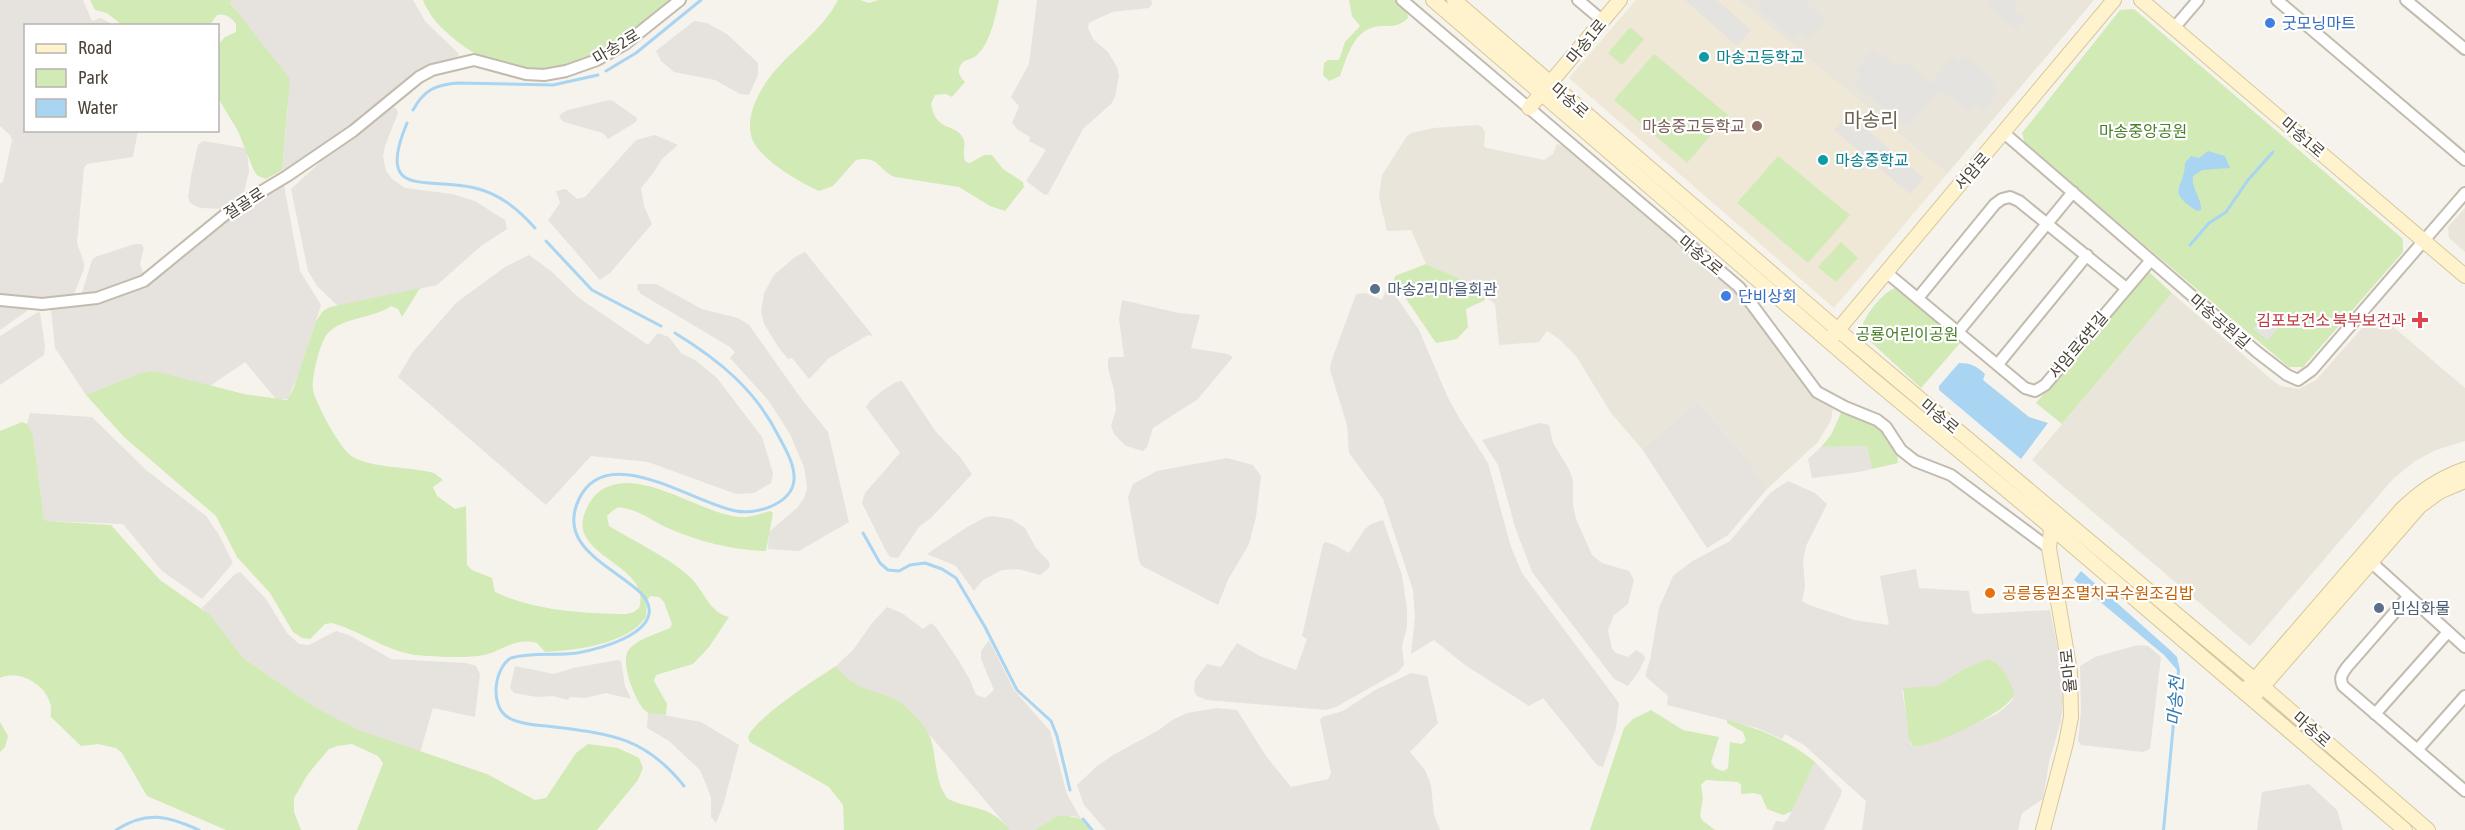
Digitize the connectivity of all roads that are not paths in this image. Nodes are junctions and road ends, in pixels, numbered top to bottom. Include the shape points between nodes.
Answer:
1 (680, 0) edge
2 (1402, 0) edge
3 (1433, 0) edge
4 (1454, 0) edge
5 (1578, 0) edge
6 (1620, 0) edge
7 (2114, 0) edge
8 (2141, 0) edge
9 (2198, 0) edge
10 (2277, 0) edge
11 (2406, 0) edge
12 (1603, 21) junction
13 (2174, 28) junction
14 (2465, 49) edge
15 (474, 60) joint
16 (1547, 88) junction
17 (1529, 108) junction
18 (2004, 133) junction
19 (2465, 160) edge
20 (2073, 192) junction
21 (2465, 193) edge
22 (2048, 222) junction
23 (2424, 241) junction
24 (2087, 255) junction
25 (2151, 260) junction
26 (1886, 272) junction
27 (2465, 276) edge
28 (2126, 288) junction
29 (1918, 298) junction
30 (0, 300) edge
31 (1838, 330) junction
32 (1958, 332) junction
33 (1829, 341) junction
34 (1998, 364) junction
35 (2465, 469) edge
36 (2465, 481) edge
37 (2052, 511) junction
38 (2051, 526) junction
39 (2049, 548) junction
40 (2371, 562) junction
41 (2408, 597) junction
42 (2448, 632) junction
43 (2465, 647) edge
44 (2258, 683) junction
45 (2248, 694) junction
46 (2465, 696) edge
47 (2375, 714) junction
48 (2418, 749) junction
49 (2463, 784) edge
50 (2043, 830) edge
51 (2406, 830) edge
52 (2428, 830) edge

1 - 15 street, 마송2로 via 625,44 597,60 566,70 526,74
2 - 17 street, 마송2로
3 - 16 street, 마송로
4 - 16 street, 마송로
5 - 12 street
6 - 12 street, 마송1로
7 - 18 street, 서암로
8 - 13 street, 마송1로
9 - 13 street
10 - 19 street
11 - 14 street
12 - 16 street, 마송1로
13 - 23 street, 마송1로
15 - 30 street, 절골로 via 419,77 353,131 217,221 144,281 86,300 42,304
16 - 17 street, 마송1로
16 - 31 street, 마송로
16 - 33 street, 마송로 via 1650,188
17 - 39 street, 마송2로 via 1739,287 1817,392 1877,420 1915,461 1951,475
18 - 20 street, 마송공원길
18 - 26 street, 서암로
20 - 22 street
20 - 25 street, 마송공원길
21 - 23 street
22 - 24 street
22 - 29 street via 2019,201 2002,199
22 - 32 street
23 - 25 street, 마송공원길 via 2312,370 2298,380 2269,363
23 - 27 street, 마송1로
24 - 28 street
24 - 34 street
25 - 28 street, 서암로6번길
26 - 29 street, 서암로6번길
26 - 31 street, 서암로
28 - 34 street, 서암로6번길 via 2040,389 2025,388
29 - 32 street, 서암로6번길
31 - 33 street, 서암로
31 - 37 street, 마송로
32 - 34 street, 서암로6번길
33 - 38 street, 마송로
35 - 44 street via 2436,480 2401,510
36 - 40 street via 2439,492 2420,506
37 - 38 street, 율마로
37 - 44 street, 마송로
38 - 39 street, 율마로
38 - 45 street, 마송로
39 - 50 street, 율마로 via 2070,672 2071,701 2068,736
40 - 41 street
40 - 44 street
41 - 42 street
41 - 47 street via 2341,674 2343,686
42 - 43 street
42 - 47 street
44 - 45 street
44 - 52 street, 마송로
45 - 51 street, 마송로
46 - 48 street
47 - 48 street
48 - 49 street

